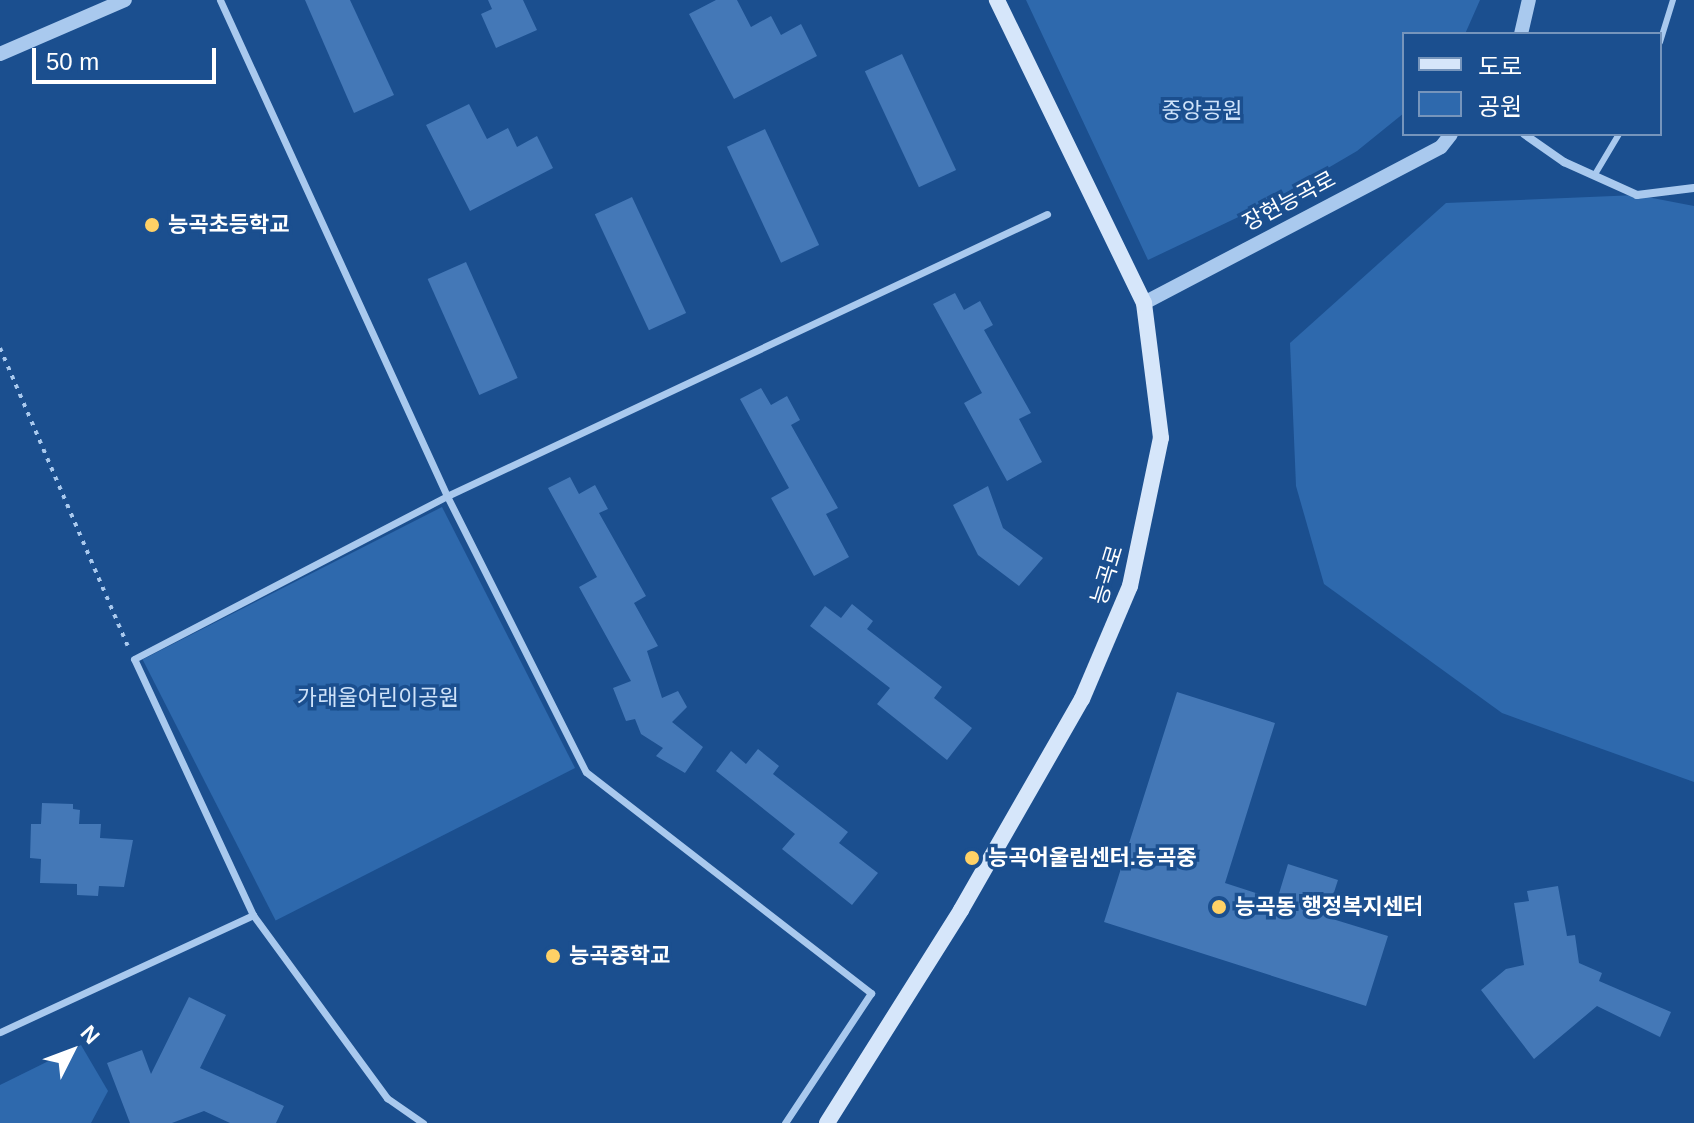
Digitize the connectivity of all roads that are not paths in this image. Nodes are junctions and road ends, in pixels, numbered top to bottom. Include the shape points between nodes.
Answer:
1 (125, 0) edge
2 (220, 0) edge
3 (997, 0) edge
4 (1529, 0) edge
5 (1673, 0) edge
6 (1521, 32) edge
7 (1662, 36) edge
8 (0, 54) edge
9 (1449, 136) edge
10 (1527, 136) edge
11 (1618, 136) edge
12 (1594, 176) junction
13 (1694, 188) edge
14 (1047, 214) dead end
15 (1144, 303) junction
16 (447, 496) junction
17 (253, 915) junction
18 (0, 1032) edge
19 (423, 1123) edge
20 (785, 1123) edge
21 (827, 1123) edge

1 - 8 street
2 - 16 street
3 - 15 main road, 능곡로
4 - 6 street
5 - 7 lane
9 - 15 street, 장현능곡로 via 1441,147
10 - 12 street
11 - 12 lane
12 - 13 street via 1637,195
14 - 16 street
15 - 21 main road, 능곡로 via 1161,438 1130,586 1082,699 961,910
16 - 17 street via 134,659
16 - 20 street via 586,772 871,993
17 - 18 street
17 - 19 street via 387,1098

